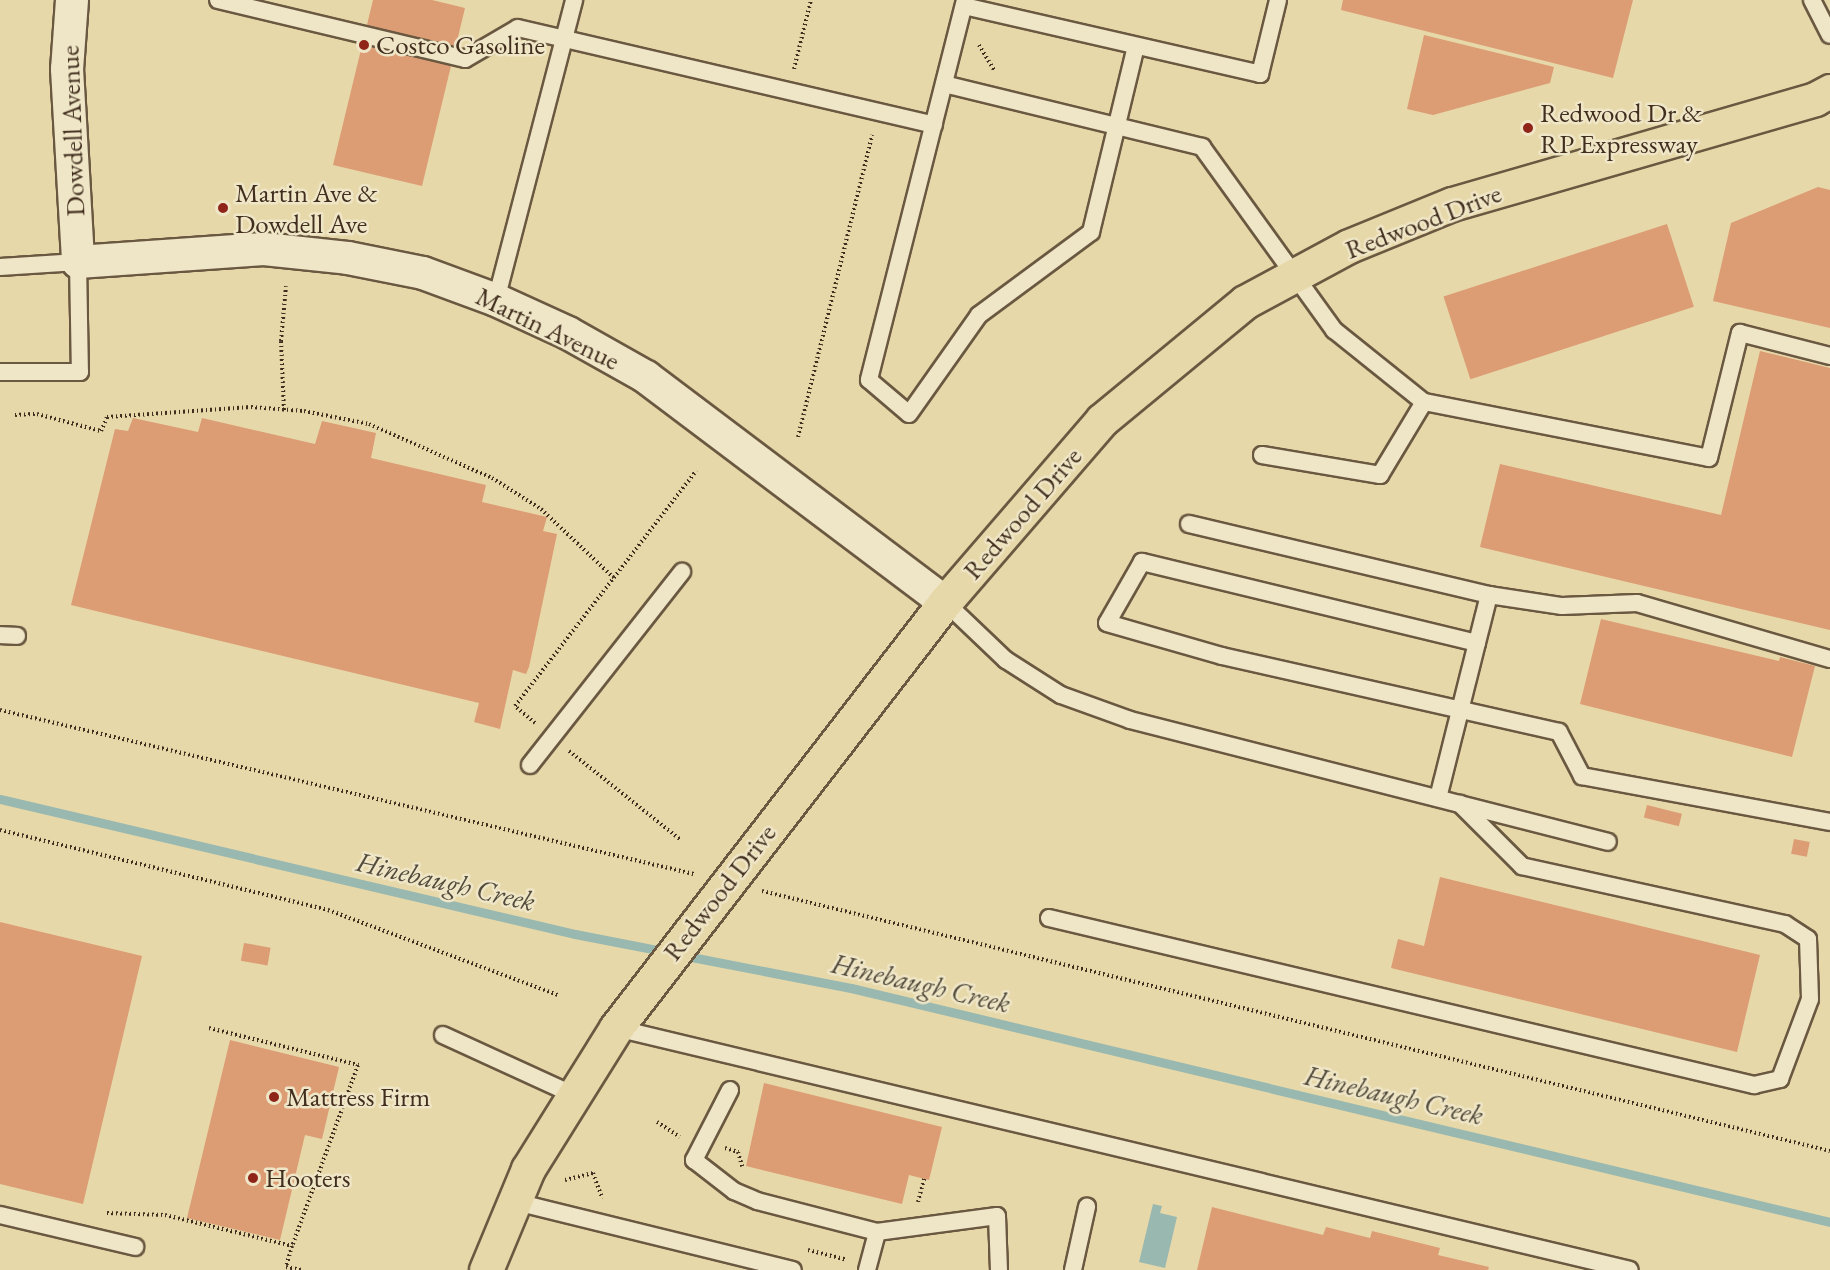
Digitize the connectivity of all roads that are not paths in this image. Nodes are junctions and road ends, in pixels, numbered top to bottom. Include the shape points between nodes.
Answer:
1 (72, 0) edge
2 (218, 0) edge
3 (574, 0) edge
4 (1278, 0) edge
5 (1812, 0) edge
6 (964, 3) edge
7 (1830, 35) edge
8 (565, 38) junction
9 (1136, 46) junction
10 (944, 84) junction
11 (1830, 91) edge
12 (934, 125) junction
13 (1117, 126) junction
14 (78, 262) junction
15 (0, 267) edge
16 (1295, 275) junction
17 (496, 300) junction
18 (1830, 356) edge
19 (0, 372) edge
20 (1424, 402) junction
21 (1262, 454) dead end
22 (1189, 524) dead end
23 (682, 572) dead end
24 (1489, 595) junction
25 (945, 602) junction
26 (1477, 643) junction
27 (1830, 659) edge
28 (1460, 712) junction
29 (530, 765) dead end
30 (1438, 798) junction
31 (1460, 804) junction
32 (1830, 822) edge
33 (1608, 842) dead end
34 (1049, 918) dead end
35 (616, 1028) junction
36 (443, 1035) dead end
37 (730, 1090) dead end
38 (572, 1094) junction
39 (512, 1201) junction
40 (1087, 1207) dead end
41 (0, 1215) edge
42 (877, 1232) junction
43 (135, 1247) dead end
44 (486, 1270) edge
45 (793, 1270) edge
46 (867, 1270) edge
47 (999, 1270) edge
48 (1073, 1270) edge
49 (1630, 1270) edge

1 - 14 street, Dowdell Avenue via 67,69
2 - 8 lane via 465,59 518,28
3 - 8 lane
4 - 9 lane via 1260,74
5 - 7 lane
6 - 9 lane
6 - 10 lane
8 - 12 lane
8 - 17 lane
9 - 13 lane
10 - 12 lane
10 - 13 lane
11 - 16 main road, Redwood Drive via 1815,99 1452,204 1349,246
12 - 13 lane via 869,380 909,414 980,315 1091,232
13 - 16 lane via 1202,147
14 - 15 lane
14 - 17 street, Martin Avenue via 264,249 348,258 423,273
14 - 19 lane via 80,372
16 - 20 lane via 1334,330
16 - 25 main road, Redwood Drive via 1245,302 1101,420
17 - 25 street, Martin Avenue via 568,333 646,377
18 - 20 lane via 1740,333 1709,458
20 - 21 lane via 1380,475
22 - 24 lane
23 - 29 lane
24 - 26 lane
24 - 27 lane via 1562,606 1637,603
25 - 30 lane via 1006,660 1061,695 1130,720
25 - 35 main road, Redwood Drive
26 - 28 lane
26 - 28 lane via 1142,562 1107,623 1222,656
28 - 30 lane
28 - 32 lane via 1559,732 1581,776
30 - 31 lane
31 - 33 lane
31 - 34 lane via 1522,866 1785,924 1808,939 1810,999 1780,1079 1754,1085
35 - 38 main road, Redwood Drive
35 - 49 lane
36 - 38 lane
37 - 42 lane via 694,1160 734,1191 757,1201
38 - 39 main road, Redwood Drive
39 - 44 main road, Redwood Drive
39 - 45 lane
40 - 48 lane
41 - 43 lane
42 - 46 lane
42 - 47 lane via 997,1216

